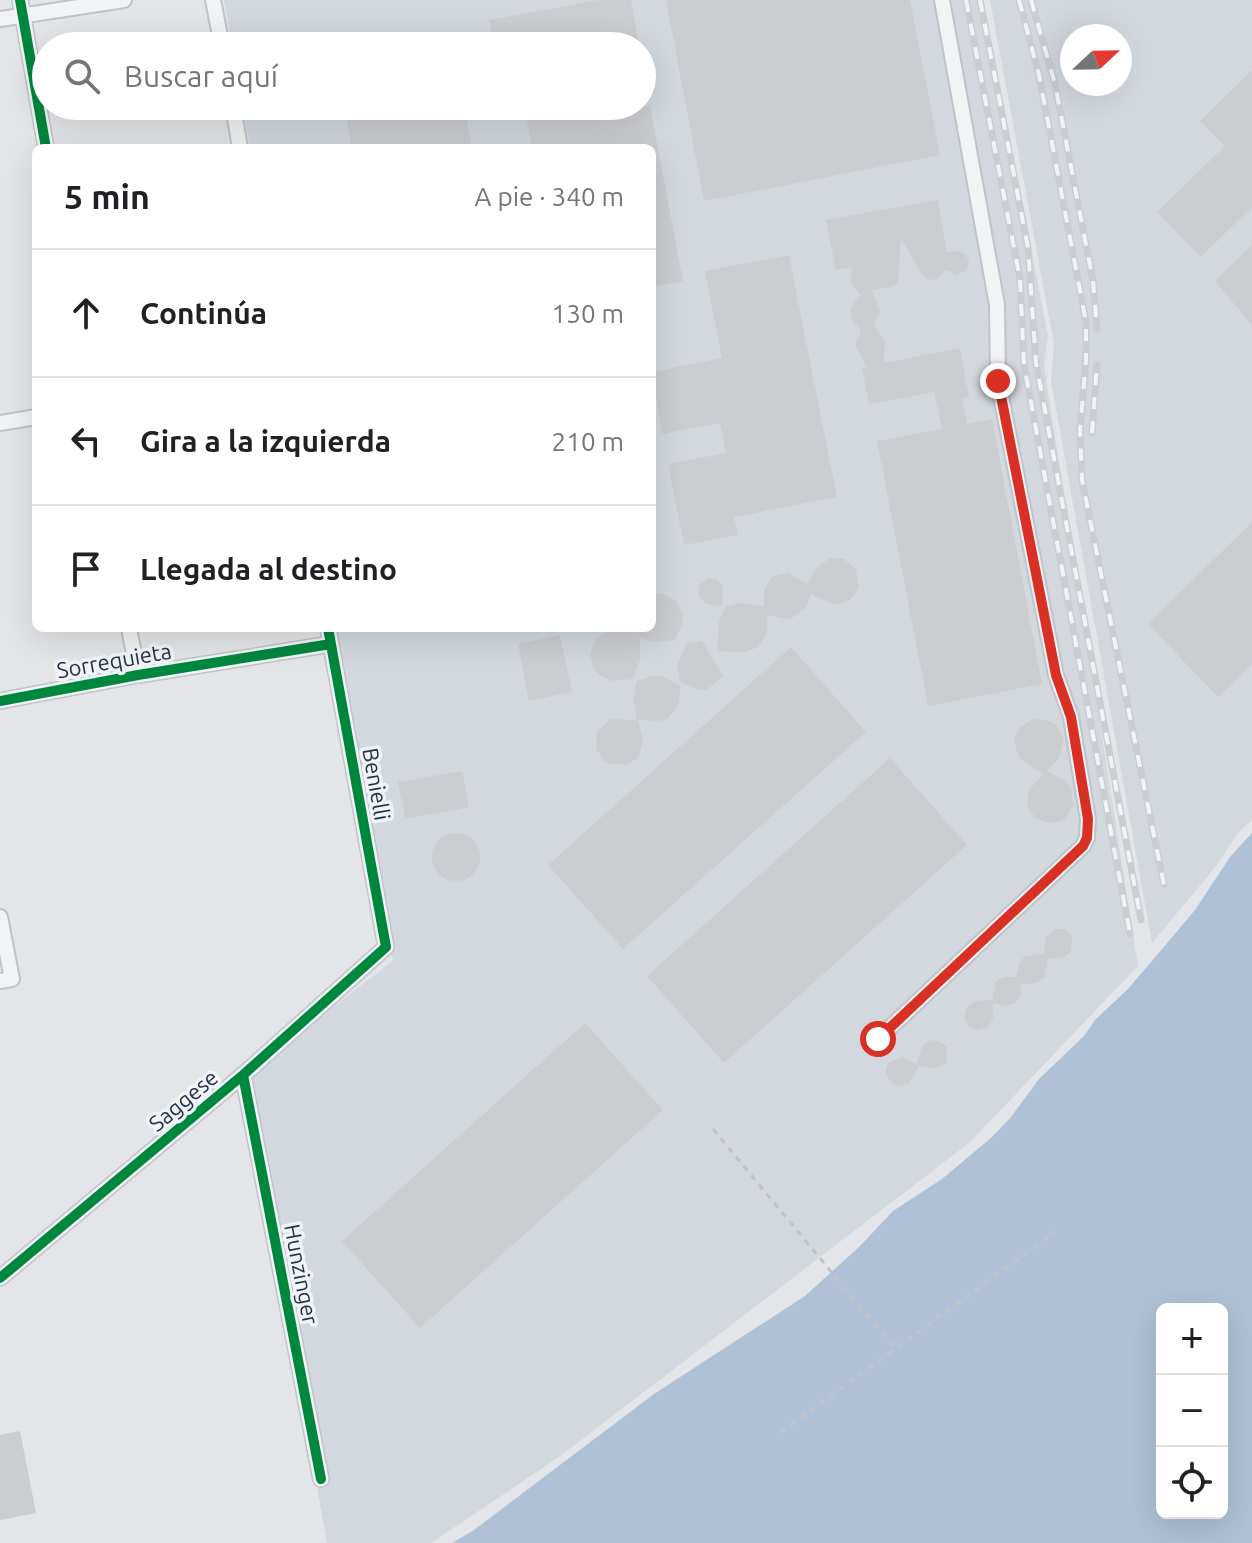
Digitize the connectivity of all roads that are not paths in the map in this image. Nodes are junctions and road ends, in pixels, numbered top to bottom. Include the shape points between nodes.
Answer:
1 (124, 0) edge
2 (213, 0) edge
3 (942, 0) edge
4 (21, 8) edge
5 (0, 19) edge
6 (219, 32) edge
7 (32, 70) edge
8 (41, 120) edge
9 (235, 120) edge
10 (45, 144) edge
11 (239, 144) edge
12 (32, 418) edge
13 (0, 423) edge
14 (130, 632) edge
15 (329, 632) edge
16 (331, 644) junction
17 (138, 675) junction
18 (0, 701) edge
19 (0, 917) edge
20 (386, 947) joint
21 (6, 980) edge
22 (878, 1039) dead end
23 (243, 1075) junction
24 (0, 1278) edge
25 (321, 1479) dead end

1 - 4 street
2 - 6 street
3 - 22 street via 997,305 998,381 1056,675 1071,717 1088,828 1079,852
4 - 5 street
4 - 7 street
8 - 10 street
9 - 11 street
12 - 13 street
14 - 17 street
15 - 16 street, Benielli
16 - 17 street, Sorrequieta
16 - 20 street, Benielli
17 - 18 street, Sorrequieta
19 - 21 street
20 - 23 street, Saggese
23 - 24 street, Saggese
23 - 25 street, Hunzinger

